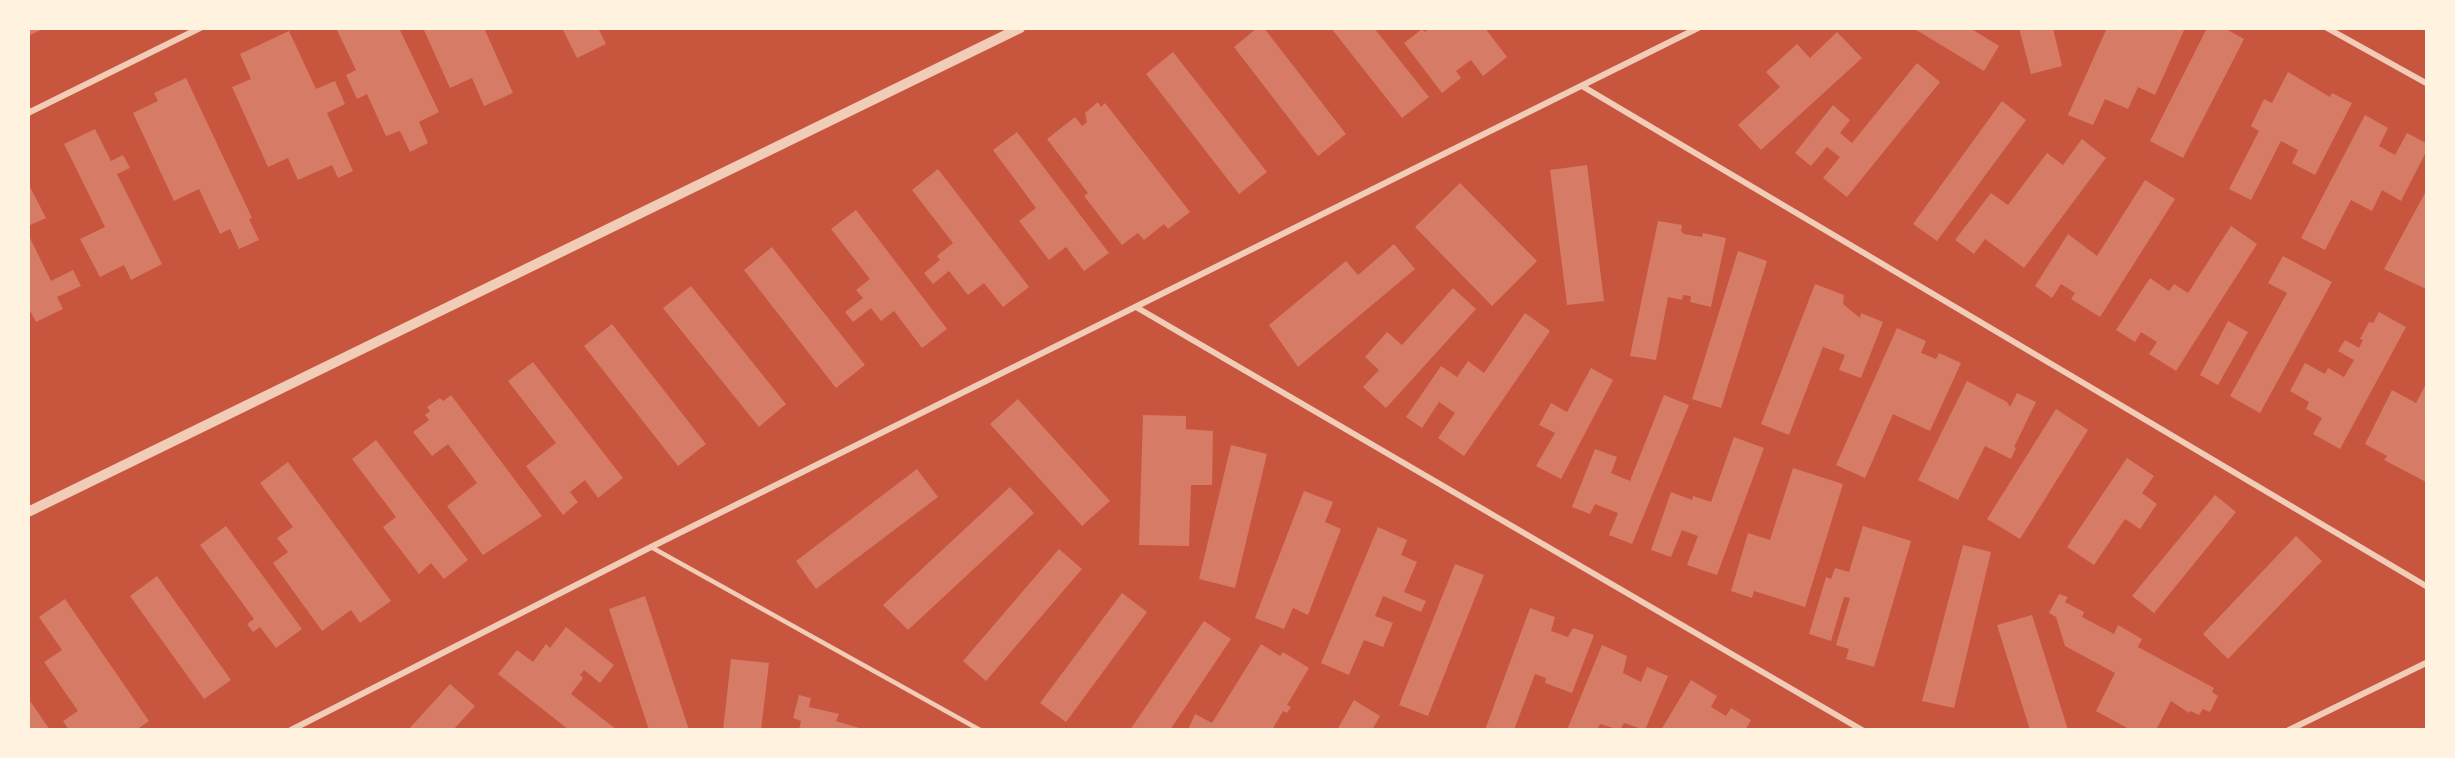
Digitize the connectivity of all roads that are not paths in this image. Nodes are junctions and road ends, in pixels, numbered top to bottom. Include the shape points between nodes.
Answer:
1 (200, 28) edge
2 (1020, 28) edge
3 (1698, 28) edge
4 (2327, 28) edge
5 (2427, 83) edge
6 (1582, 86) junction
7 (28, 113) edge
8 (1136, 307) junction
9 (28, 512) edge
10 (651, 547) junction
11 (2427, 586) edge
12 (2427, 663) edge
13 (291, 729) edge
14 (980, 729) edge
15 (1862, 729) edge
16 (2289, 729) edge

1 - 7 street
2 - 9 street
3 - 6 street
4 - 5 street
6 - 8 street
6 - 11 street
8 - 10 street
8 - 15 street
10 - 13 street
10 - 14 lane
12 - 16 street

